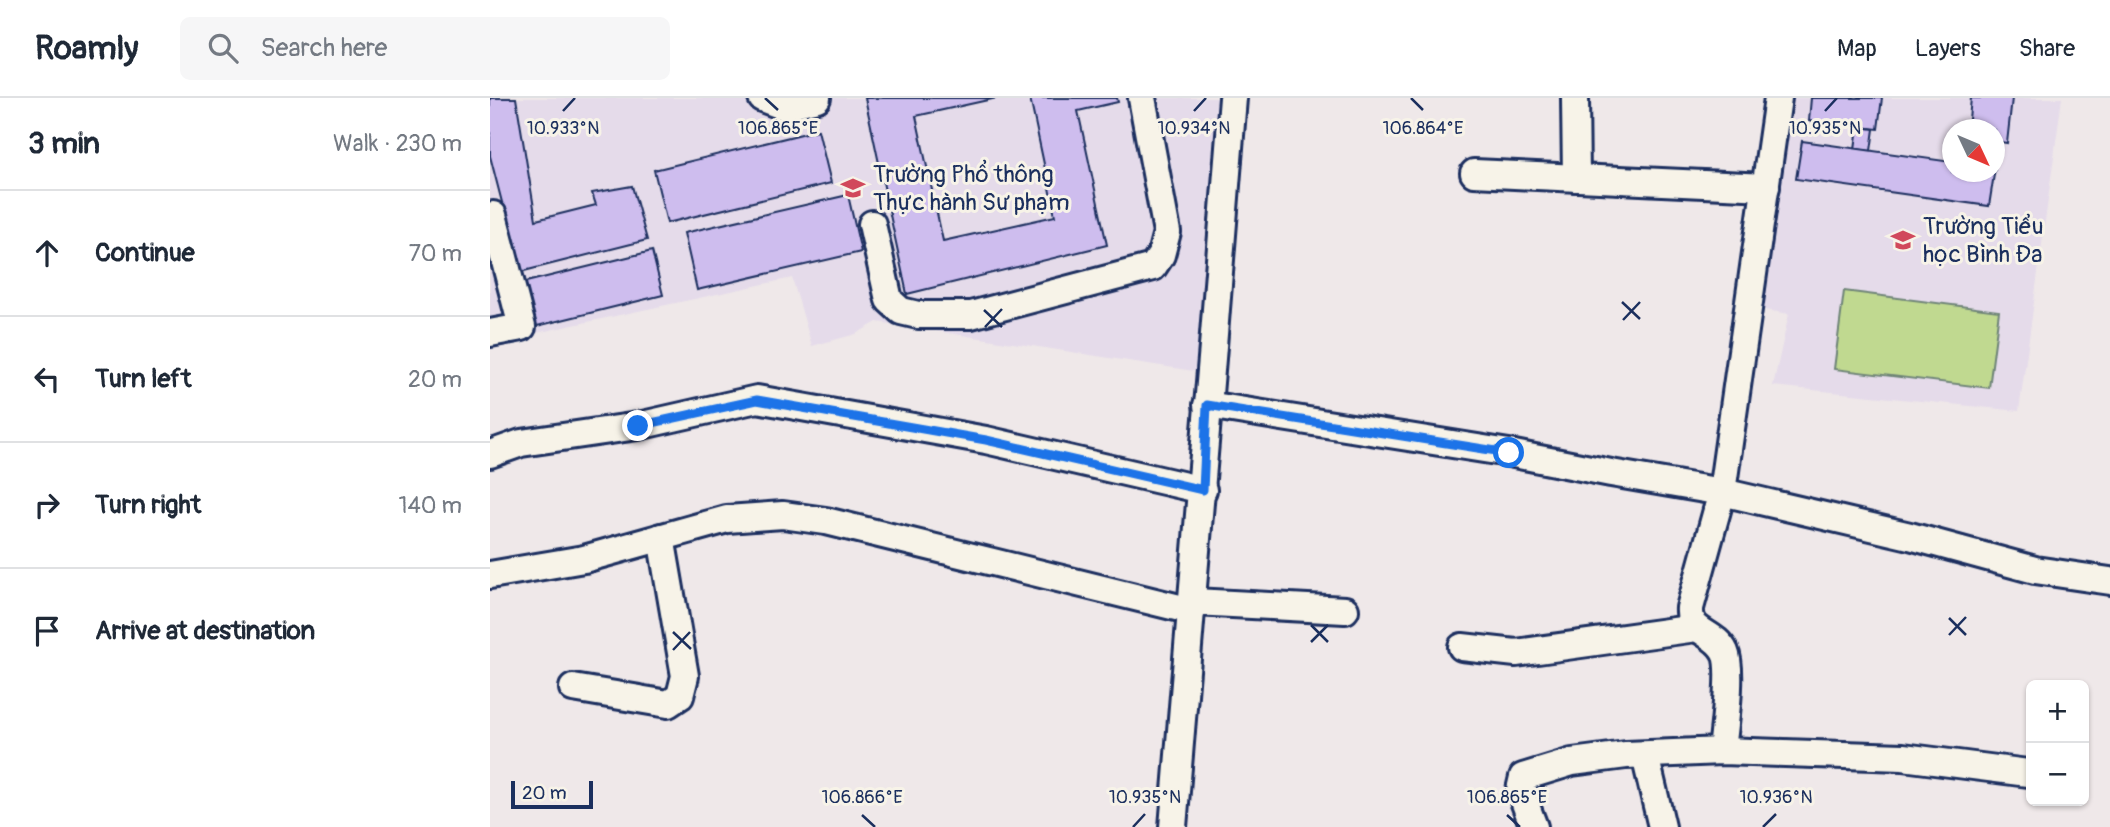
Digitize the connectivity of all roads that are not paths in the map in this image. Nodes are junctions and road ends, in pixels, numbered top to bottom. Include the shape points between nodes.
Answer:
1 (762, 98) edge
2 (817, 98) edge
3 (1142, 98) edge
4 (1233, 98) edge
5 (1575, 98) edge
6 (1777, 98) edge
7 (1474, 173) dead end
8 (1576, 178) junction
9 (1766, 187) junction
10 (491, 212) edge
11 (872, 224) dead end
12 (490, 333) edge
13 (1207, 405) junction
14 (490, 454) edge
15 (1203, 490) junction
16 (1722, 492) junction
17 (662, 537) junction
18 (490, 575) edge
19 (2110, 581) edge
20 (1193, 606) junction
21 (1345, 610) dead end
22 (1696, 628) junction
23 (1462, 648) dead end
24 (640, 699) dead end
25 (1722, 751) junction
26 (1645, 755) junction
27 (2026, 773) edge
28 (1173, 827) edge
29 (1534, 827) edge
30 (1662, 827) edge

1 - 2 street via 783,106
3 - 11 street via 1167,232 1153,267 971,315 918,315 901,311 889,300
4 - 13 street
5 - 8 street
6 - 9 street
7 - 8 street
8 - 9 street
9 - 16 street
10 - 12 street via 522,327
13 - 15 street
13 - 16 street
14 - 15 street via 521,443 638,426 757,400 986,440
15 - 20 street
16 - 19 street via 2035,570
16 - 22 street via 1690,608 1689,618
17 - 18 street via 584,559
17 - 20 street via 727,519 783,515
17 - 24 street via 685,676 680,696 668,704
20 - 21 street
20 - 28 street
22 - 23 street via 1516,653
22 - 25 street via 1709,633 1726,655
25 - 26 street
25 - 27 street via 1903,757
26 - 29 street via 1572,762 1523,777 1520,790
26 - 30 street

